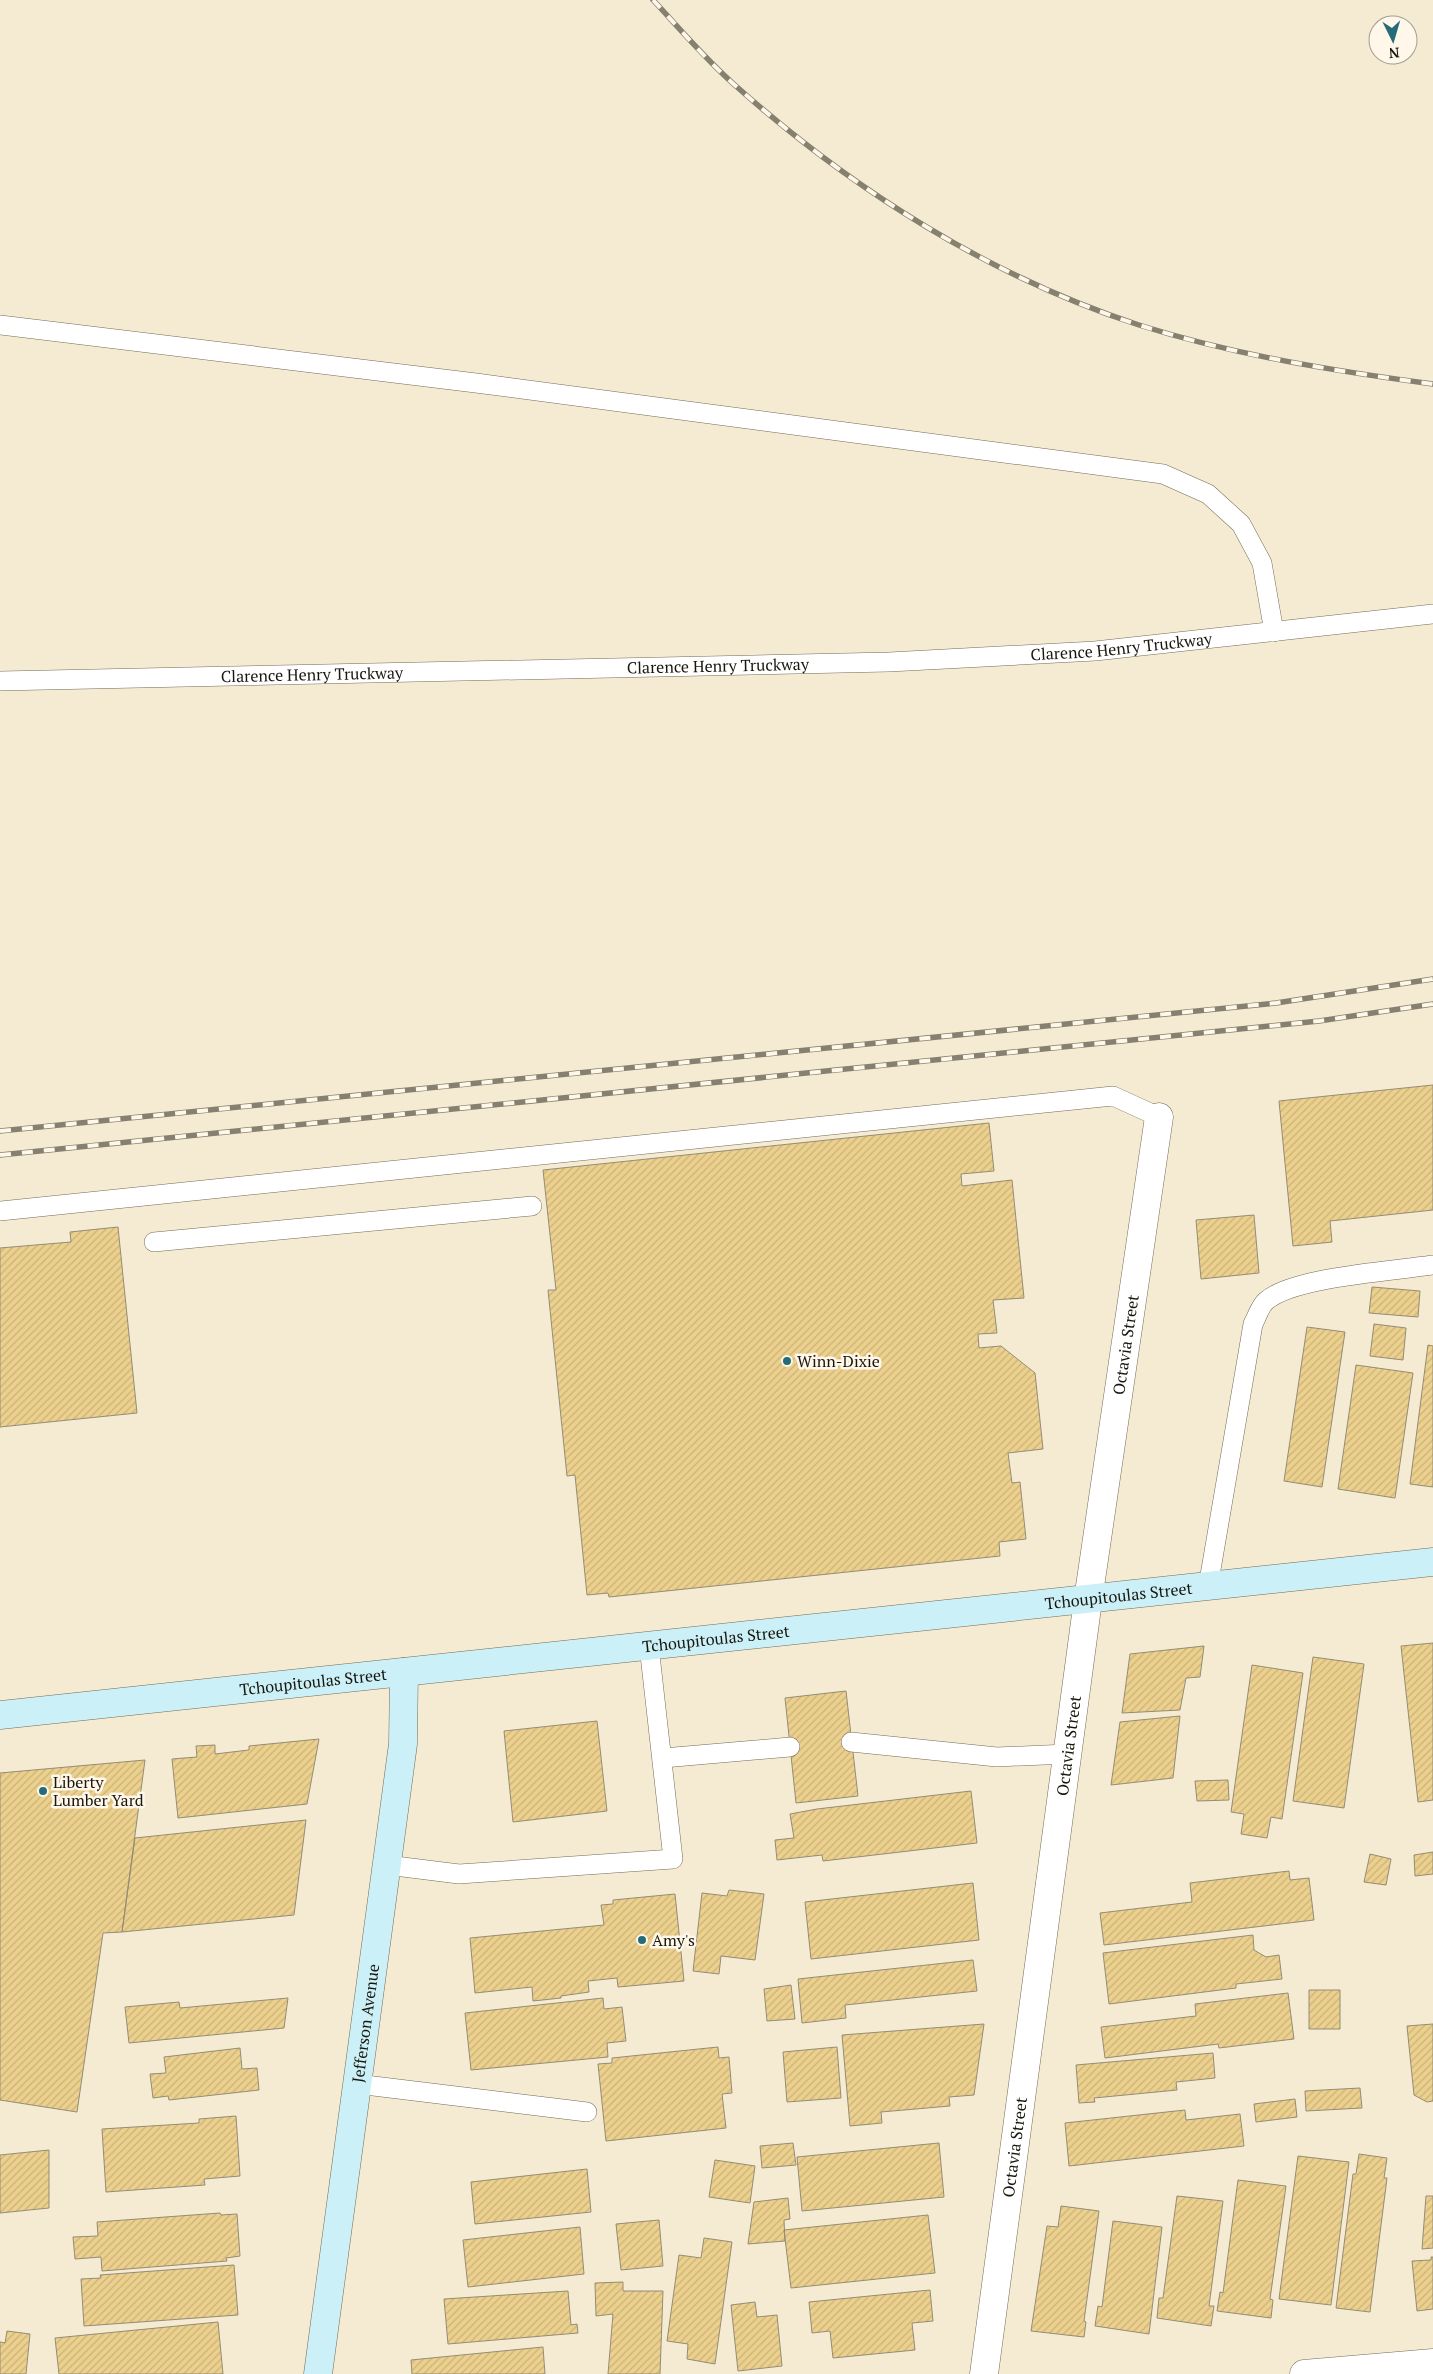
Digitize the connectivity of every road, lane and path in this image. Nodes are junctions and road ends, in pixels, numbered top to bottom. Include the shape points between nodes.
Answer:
1 (0, 325) edge
2 (1433, 614) edge
3 (1274, 632) junction
4 (0, 681) edge
5 (1160, 1118) joint
6 (532, 1206) dead end
7 (0, 1212) edge
8 (154, 1242) dead end
9 (1433, 1265) edge
10 (1433, 1562) edge
11 (1208, 1587) junction
12 (1088, 1600) junction
13 (649, 1646) junction
14 (404, 1672) junction
15 (0, 1715) edge
16 (851, 1742) dead end
17 (790, 1747) dead end
18 (1068, 1754) junction
19 (663, 1758) junction
20 (387, 1864) junction
21 (357, 2084) junction
22 (587, 2112) dead end
23 (1433, 2363) edge
24 (318, 2374) edge
25 (984, 2374) edge
26 (1304, 2374) edge

1 - 3 lane via 476,382 1164,474 1208,494 1241,524 1262,563
2 - 3 lane, Clarence Henry Truckway
3 - 4 lane, Clarence Henry Truckway via 1095,652 889,662
5 - 7 lane via 1113,1096
5 - 12 street, Octavia Street
6 - 8 lane
9 - 11 lane via 1309,1283 1290,1288 1265,1302 1253,1324
10 - 11 street, Tchoupitoulas Street
11 - 12 street, Tchoupitoulas Street
12 - 13 street, Tchoupitoulas Street
12 - 18 street, Octavia Street
13 - 14 street, Tchoupitoulas Street
13 - 19 lane
14 - 15 street, Tchoupitoulas Street
14 - 20 street, Jefferson Avenue via 403,1744
16 - 18 lane via 997,1757
17 - 19 lane
18 - 25 street, Octavia Street
19 - 20 lane via 673,1859 460,1874
20 - 21 street, Jefferson Avenue
21 - 22 lane
21 - 24 street, Jefferson Avenue
23 - 26 street

